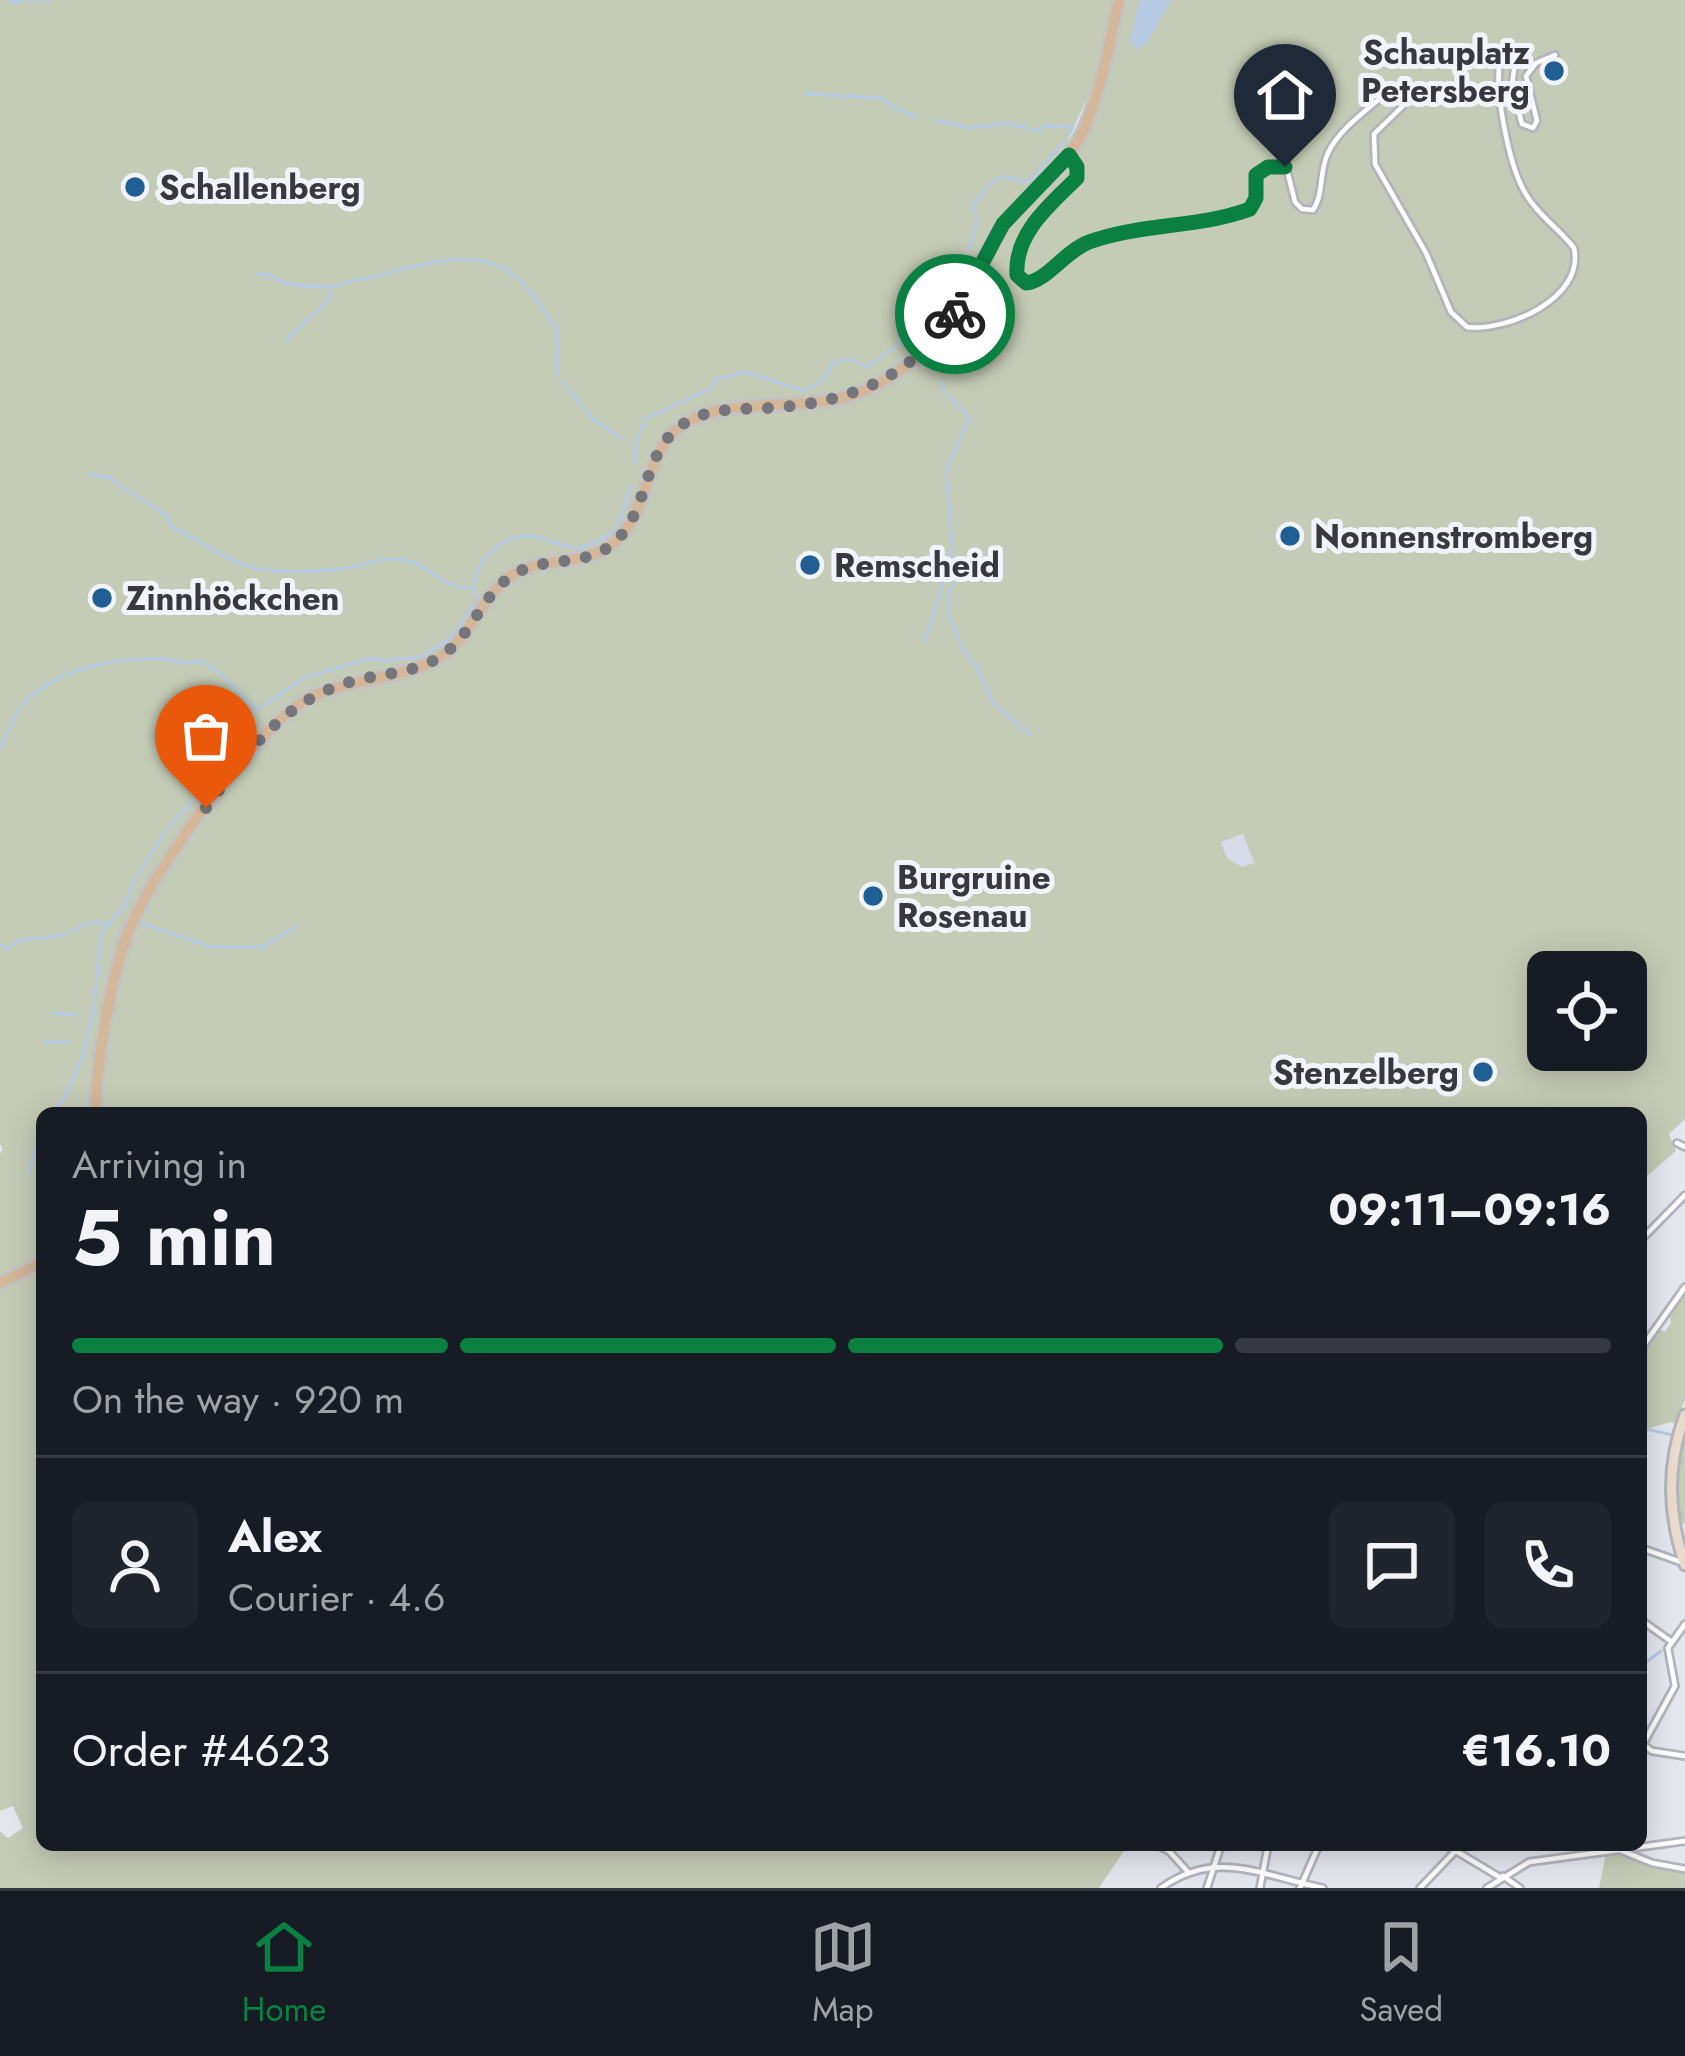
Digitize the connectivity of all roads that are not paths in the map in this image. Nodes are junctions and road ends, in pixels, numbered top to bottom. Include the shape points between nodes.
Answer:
1 (1119, 0) edge
2 (1555, 55) dead end
3 (1071, 158) junction
4 (96, 1107) edge
5 (1677, 1142) dead end
6 (1685, 1147) edge
7 (1685, 1195) edge
8 (1647, 1234) edge
9 (36, 1265) edge
10 (0, 1283) edge
11 (1685, 1287) edge
12 (1647, 1340) edge
13 (1685, 1415) edge
14 (1647, 1549) edge
15 (1685, 1564) edge
16 (1647, 1624) edge
17 (1685, 1624) edge
18 (1672, 1642) junction
19 (1647, 1738) edge
20 (1647, 1748) edge
21 (1685, 1756) edge
22 (1685, 1841) edge
23 (1647, 1846) edge
24 (1169, 1851) edge
25 (1219, 1851) edge
26 (1267, 1851) edge
27 (1316, 1851) edge
28 (1455, 1851) joint
29 (1575, 1851) edge
30 (1611, 1851) edge
31 (1622, 1851) edge
32 (1573, 1855) junction
33 (1215, 1866) junction
34 (1685, 1869) edge
35 (1188, 1872) junction
36 (1265, 1876) junction
37 (1502, 1877) junction
38 (1301, 1886) edge
39 (1161, 1888) edge
40 (1207, 1888) edge
41 (1260, 1888) edge
42 (1324, 1888) edge
43 (1420, 1888) edge
44 (1487, 1888) edge
45 (1520, 1888) edge

1 - 3 main road
2 - 3 street via 1526,76 1533,128 1522,124 1512,56 1500,61 1499,80 1524,190 1576,260 1550,301 1495,326 1466,328 1454,317 1375,164 1374,134 1405,104 1402,88 1390,89 1333,144 1313,210 1294,202 1287,170 1268,167 1256,175 1250,209 1106,236 1026,283 1016,269 1021,251 1040,212 1077,178
3 - 4 main road via 1003,224 955,314 908,365 841,399 688,421 658,451 634,517 612,544 517,573 442,656 331,688 268,729 131,925
5 - 6 street
7 - 8 street
9 - 10 main road
11 - 12 street
13 - 15 main road via 1670,1484
14 - 15 street
16 - 18 street
17 - 18 street
18 - 19 street via 1676,1683
20 - 21 street
22 - 23 street
24 - 35 street
25 - 33 street
26 - 36 street
27 - 38 street
28 - 37 street
28 - 43 street
29 - 32 street
30 - 32 street
31 - 34 street
32 - 37 street via 1529,1862
33 - 35 street
33 - 36 street
33 - 40 street
35 - 39 street
36 - 38 street
36 - 41 street
37 - 44 street
37 - 45 street
38 - 42 street

